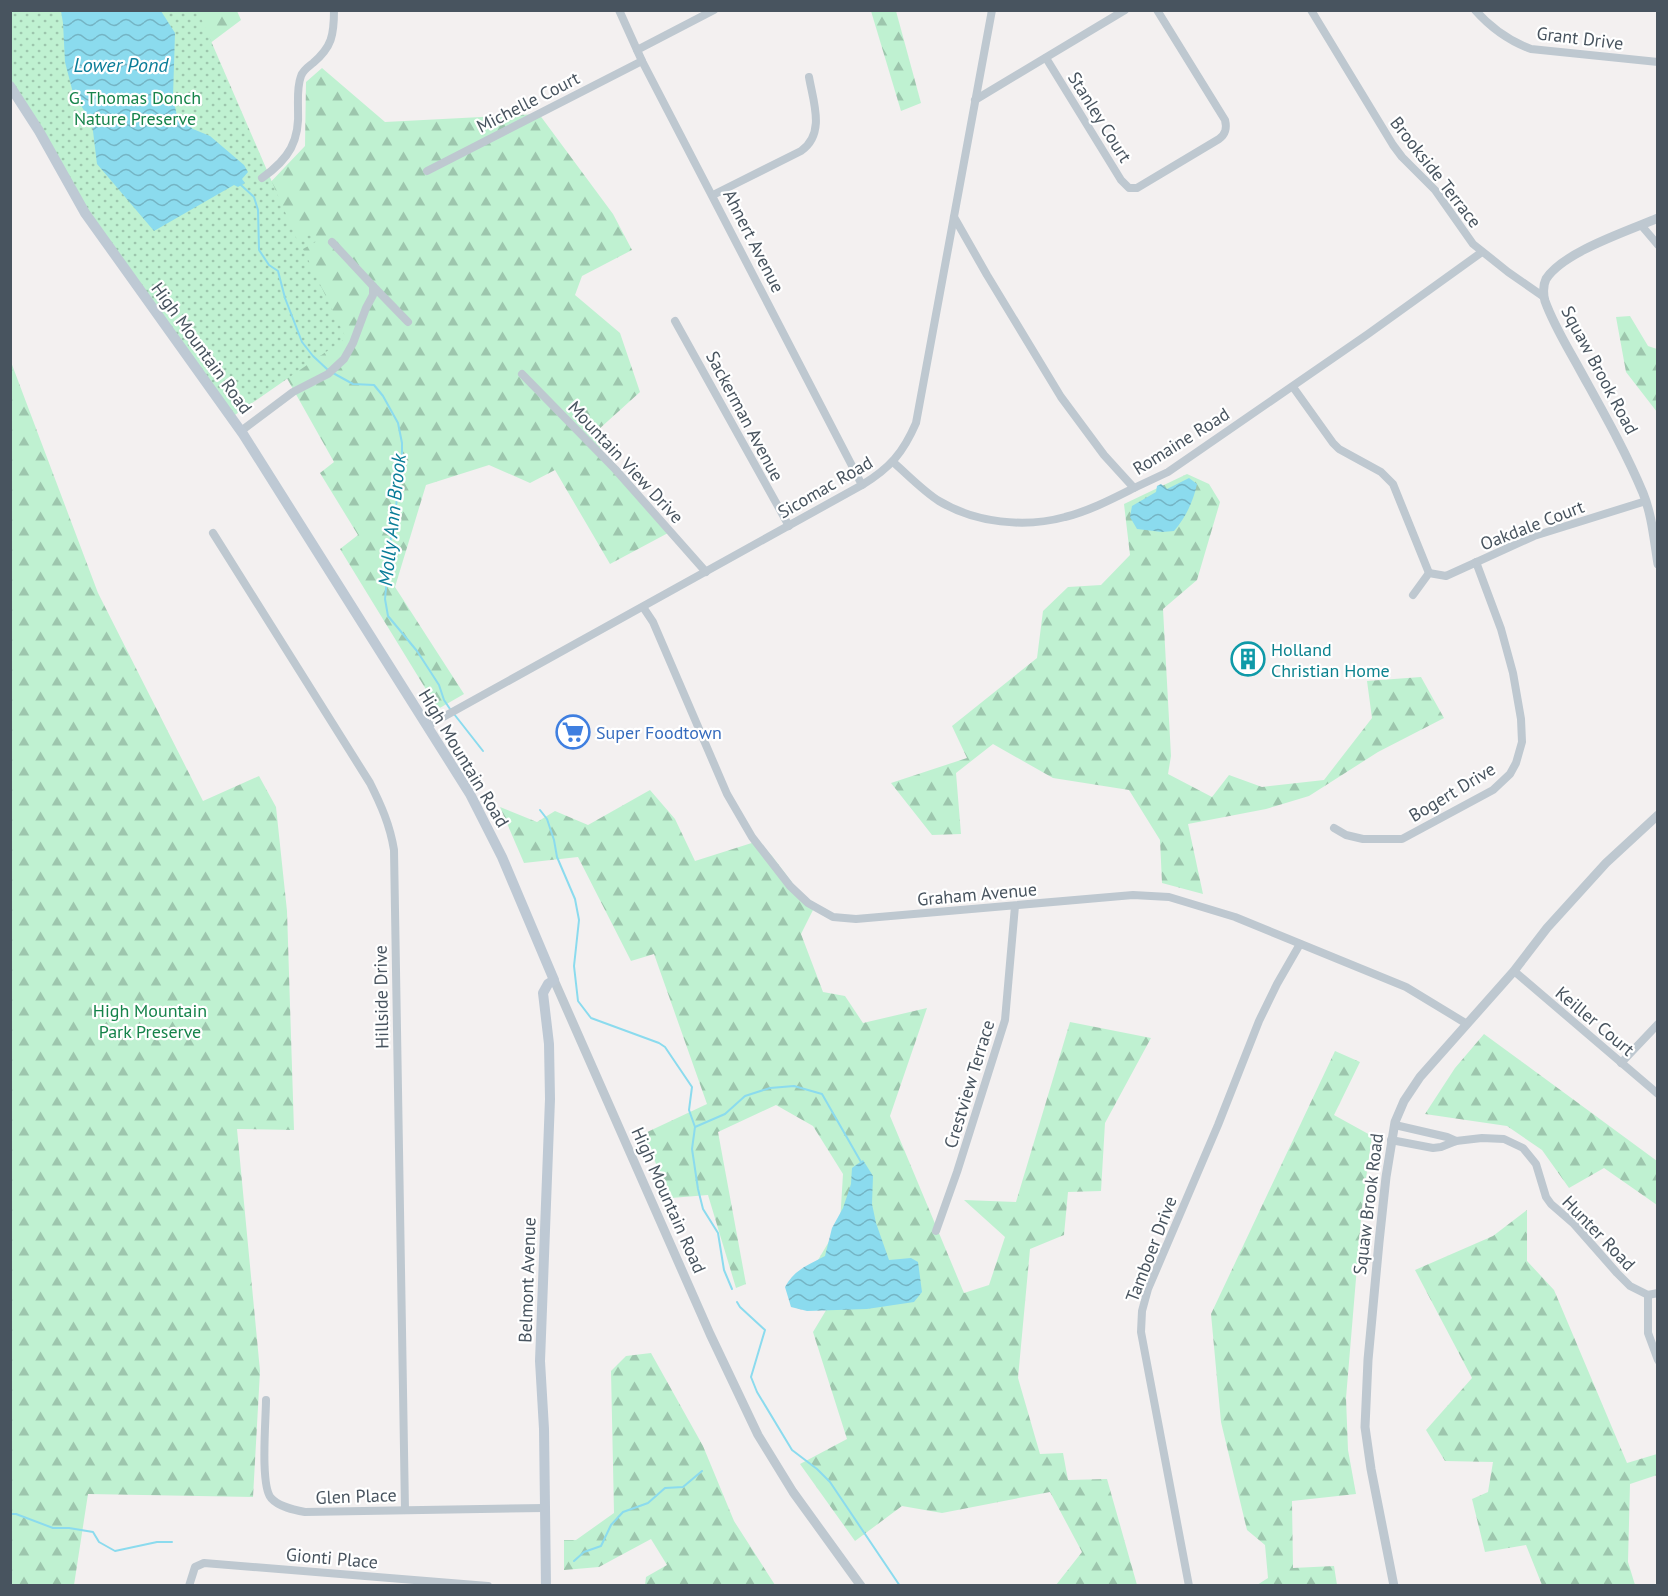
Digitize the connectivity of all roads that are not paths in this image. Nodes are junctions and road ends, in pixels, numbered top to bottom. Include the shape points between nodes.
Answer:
1 (334, 10) edge
2 (619, 10) edge
3 (714, 10) edge
4 (992, 10) edge
5 (1125, 10) edge
6 (1157, 10) edge
7 (1311, 10) edge
8 (1475, 10) edge
9 (637, 50) junction
10 (1046, 58) junction
11 (642, 60) junction
12 (1658, 62) edge
13 (809, 77) dead end
14 (10, 86) edge
15 (975, 100) junction
16 (428, 171) dead end
17 (262, 178) dead end
18 (713, 195) junction
19 (954, 217) junction
20 (1658, 218) edge
21 (1641, 225) junction
22 (332, 242) dead end
23 (1658, 245) edge
24 (1482, 252) junction
25 (373, 286) junction
26 (1544, 297) junction
27 (675, 321) dead end
28 (408, 322) dead end
29 (522, 374) dead end
30 (1293, 387) junction
31 (241, 431) junction
32 (893, 462) junction
33 (862, 485) junction
34 (1134, 488) junction
35 (1646, 501) junction
36 (789, 526) junction
37 (213, 533) dead end
38 (1476, 562) junction
39 (1658, 564) edge
40 (706, 572) junction
41 (1429, 573) junction
42 (1413, 595) dead end
43 (643, 607) junction
44 (427, 726) junction
45 (1658, 815) edge
46 (1334, 828) dead end
47 (1015, 906) junction
48 (1300, 944) junction
49 (1514, 971) junction
50 (554, 980) junction
51 (1467, 1024) junction
52 (1658, 1024) edge
53 (1621, 1063) junction
54 (1658, 1094) edge
55 (1395, 1125) junction
56 (1392, 1140) junction
57 (1456, 1141) junction
58 (936, 1231) dead end
59 (1658, 1293) edge
60 (1648, 1295) junction
61 (1658, 1360) edge
62 (266, 1400) dead end
63 (545, 1508) junction
64 (405, 1510) junction
65 (189, 1586) edge
66 (488, 1586) edge
67 (546, 1586) edge
68 (861, 1586) edge
69 (1189, 1586) edge
70 (1394, 1586) edge

1 - 17 street via 328,47 302,72 299,82 296,141
2 - 9 street, Ahnert Avenue
3 - 9 street
4 - 15 street, Sicomac Road
5 - 10 street, Stanley Court
6 - 10 street, Stanley Court via 1225,120 1226,131 1137,188 1129,188 1121,180
7 - 24 street, Brookside Terrace via 1393,145 1435,190
8 - 12 street, Grant Drive via 1493,29 1531,49
9 - 11 street, Ahnert Avenue
10 - 15 street, Stanley Court
11 - 16 street, Michelle Court
11 - 18 street, Ahnert Avenue
13 - 18 street via 816,125 810,144
14 - 31 main road, High Mountain Road via 90,221
15 - 19 street, Sicomac Road
18 - 33 street, Ahnert Avenue
19 - 32 street, Sicomac Road via 916,423
19 - 34 street, Romaine Road via 1060,397
20 - 21 street, Squaw Brook Road
21 - 23 street
21 - 26 street, Squaw Brook Road via 1593,246 1554,270 1546,279
22 - 25 street
24 - 26 street, Brookside Terrace
24 - 30 street, Romaine Road
25 - 28 street
25 - 31 street via 344,359
26 - 35 street, Squaw Brook Road
27 - 36 street, Sackerman Avenue
29 - 40 street, Mountain View Drive via 601,454
30 - 34 street, Romaine Road via 1168,472
30 - 41 street via 1339,449 1388,476
31 - 44 main road, High Mountain Road
32 - 33 street, Sicomac Road
32 - 34 street via 942,503 975,517 1003,522 1067,517
33 - 36 street, Sicomac Road
35 - 38 street, Oakdale Court via 1534,536
35 - 39 street, Squaw Brook Road
36 - 40 street, Sicomac Road
37 - 64 street, Hillside Drive via 370,783 392,837
38 - 41 street, Oakdale Court via 1446,576
38 - 46 street, Bogert Drive via 1504,640 1521,719 1522,742 1510,774 1493,790 1402,839 1363,839 1346,836
40 - 43 street, Sicomac Road
41 - 42 street
43 - 44 street, Sicomac Road
43 - 47 street, Graham Avenue via 732,803 752,837 808,903 833,917 856,919
44 - 50 main road, High Mountain Road via 486,823
45 - 49 street, Squaw Brook Road via 1576,895
47 - 48 street, Graham Avenue via 1159,895 1235,916
47 - 58 street, Crestview Terrace via 1005,1020
48 - 51 street, Graham Avenue via 1406,987
48 - 69 street, Tamboer Drive via 1259,1021 1142,1311 1141,1332
49 - 51 street, Squaw Brook Road
49 - 53 street, Keiller Court
50 - 63 main road, Belmont Avenue via 543,993 550,1090 540,1361
50 - 68 street, High Mountain Road via 758,1435 793,1492
51 - 55 street, Squaw Brook Road via 1410,1090
52 - 53 street
53 - 54 street, Keiller Court
55 - 56 street, Squaw Brook Road
55 - 57 street, Hunter Road
56 - 57 street, Hunter Road via 1432,1148
56 - 70 street, Squaw Brook Road via 1379,1242 1365,1427
57 - 60 street, Hunter Road via 1504,1138 1523,1148 1536,1164 1551,1204 1623,1280
59 - 60 street
60 - 61 street via 1648,1333
62 - 64 street, Glen Place via 264,1463 267,1487 278,1503 305,1512
63 - 64 street, Glen Place
63 - 67 main road, Belmont Avenue
65 - 66 street, Gionti Place via 195,1567 210,1563

